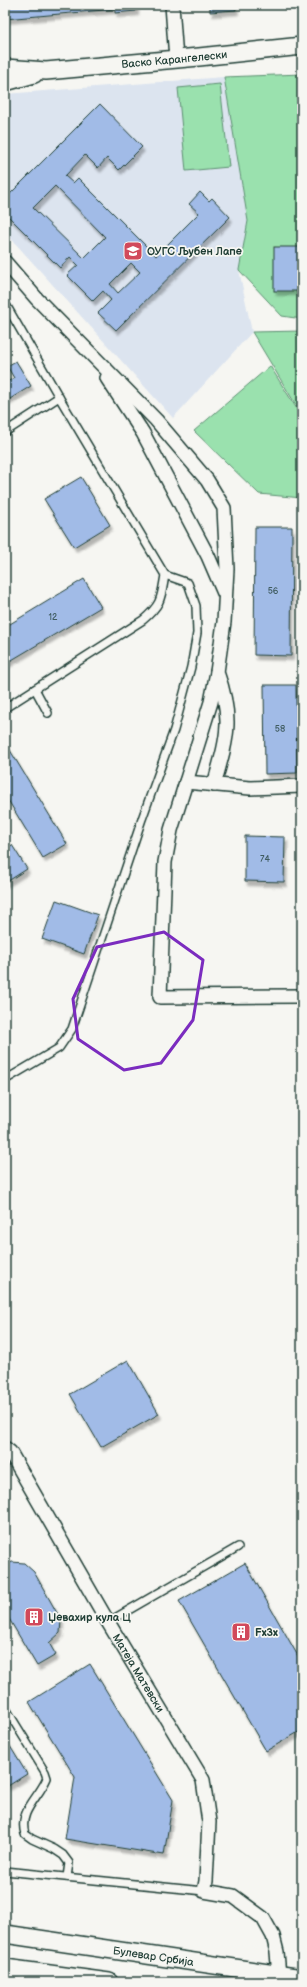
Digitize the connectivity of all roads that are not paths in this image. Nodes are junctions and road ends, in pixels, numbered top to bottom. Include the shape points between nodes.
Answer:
1 (172, 5) edge
2 (302, 46) edge
3 (176, 59) junction
4 (5, 68) edge
5 (46, 71) junction
6 (5, 82) edge
7 (5, 262) edge
8 (5, 302) edge
9 (92, 354) junction
10 (59, 397) junction
11 (5, 432) edge
12 (165, 575) junction
13 (224, 594) junction
14 (218, 672) junction
15 (35, 689) junction
16 (5, 708) edge
17 (48, 713) dead end
18 (186, 782) junction
19 (214, 785) junction
20 (302, 786) edge
21 (302, 996) edge
22 (5, 1080) edge
23 (5, 1448) edge
24 (238, 1547) dead end
25 (108, 1622) junction
26 (5, 1707) edge
27 (5, 1872) edge
28 (67, 1877) junction
29 (204, 1891) junction
30 (5, 1934) edge
31 (5, 1968) edge
32 (279, 1976) junction
33 (302, 1978) edge
34 (108, 1982) edge

1 - 3 street
2 - 3 street, Васко Карангелески
3 - 5 street, Васко Карангелески
4 - 5 street, Васко Карангелески
5 - 6 street, Васко Карангелески
7 - 9 street via 37,299
8 - 10 lane
9 - 13 street via 143,433 208,556
9 - 13 street via 156,420 222,502 226,516
10 - 11 lane
10 - 12 lane
12 - 15 lane via 157,609
12 - 22 lane via 188,583 196,606 197,633 191,667 174,730 72,1029 59,1048
13 - 14 street via 224,622
14 - 18 street
14 - 19 street via 228,710 228,735
15 - 16 lane
15 - 17 lane
18 - 19 street
18 - 21 street via 171,830 165,862 160,997
19 - 20 street via 250,788
23 - 25 street, Матеја Матевски via 10,1452
24 - 25 lane
25 - 29 street, Матеја Матевски via 203,1780 209,1822
26 - 28 lane via 47,1778 24,1816 22,1825 25,1834 63,1855 69,1863
27 - 28 lane
28 - 29 lane
29 - 32 street via 233,1896 263,1918 273,1936
30 - 32 street, Булевар Србија
31 - 34 street
32 - 33 street, Булевар Србија

